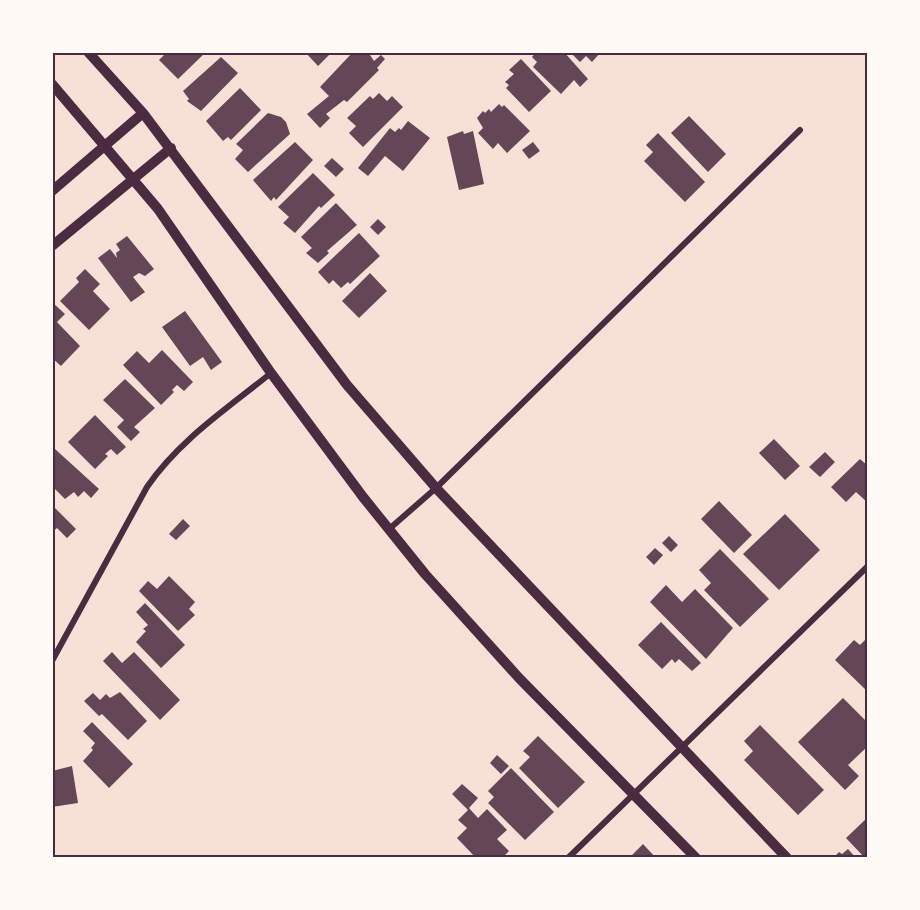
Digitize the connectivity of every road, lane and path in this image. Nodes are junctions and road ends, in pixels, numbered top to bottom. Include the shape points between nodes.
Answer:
1 (88, 52) edge
2 (52, 84) edge
3 (143, 113) junction
4 (800, 130) dead end
5 (107, 147) junction
6 (171, 148) junction
7 (134, 179) junction
8 (52, 192) edge
9 (52, 246) edge
10 (271, 373) junction
11 (436, 488) junction
12 (388, 530) junction
13 (867, 566) edge
14 (52, 661) edge
15 (682, 748) junction
16 (635, 794) junction
17 (568, 858) edge
18 (696, 858) edge
19 (787, 858) edge

1 - 3 street
2 - 5 street
3 - 5 street
3 - 6 street
4 - 11 street
5 - 7 street
5 - 8 street
6 - 7 street
6 - 11 street via 347,385
7 - 9 street
7 - 10 street
10 - 12 street
10 - 14 street via 162,466
11 - 12 street
11 - 15 street
12 - 16 street via 519,678
13 - 15 street
15 - 16 street
15 - 19 street
16 - 17 street
16 - 18 street

